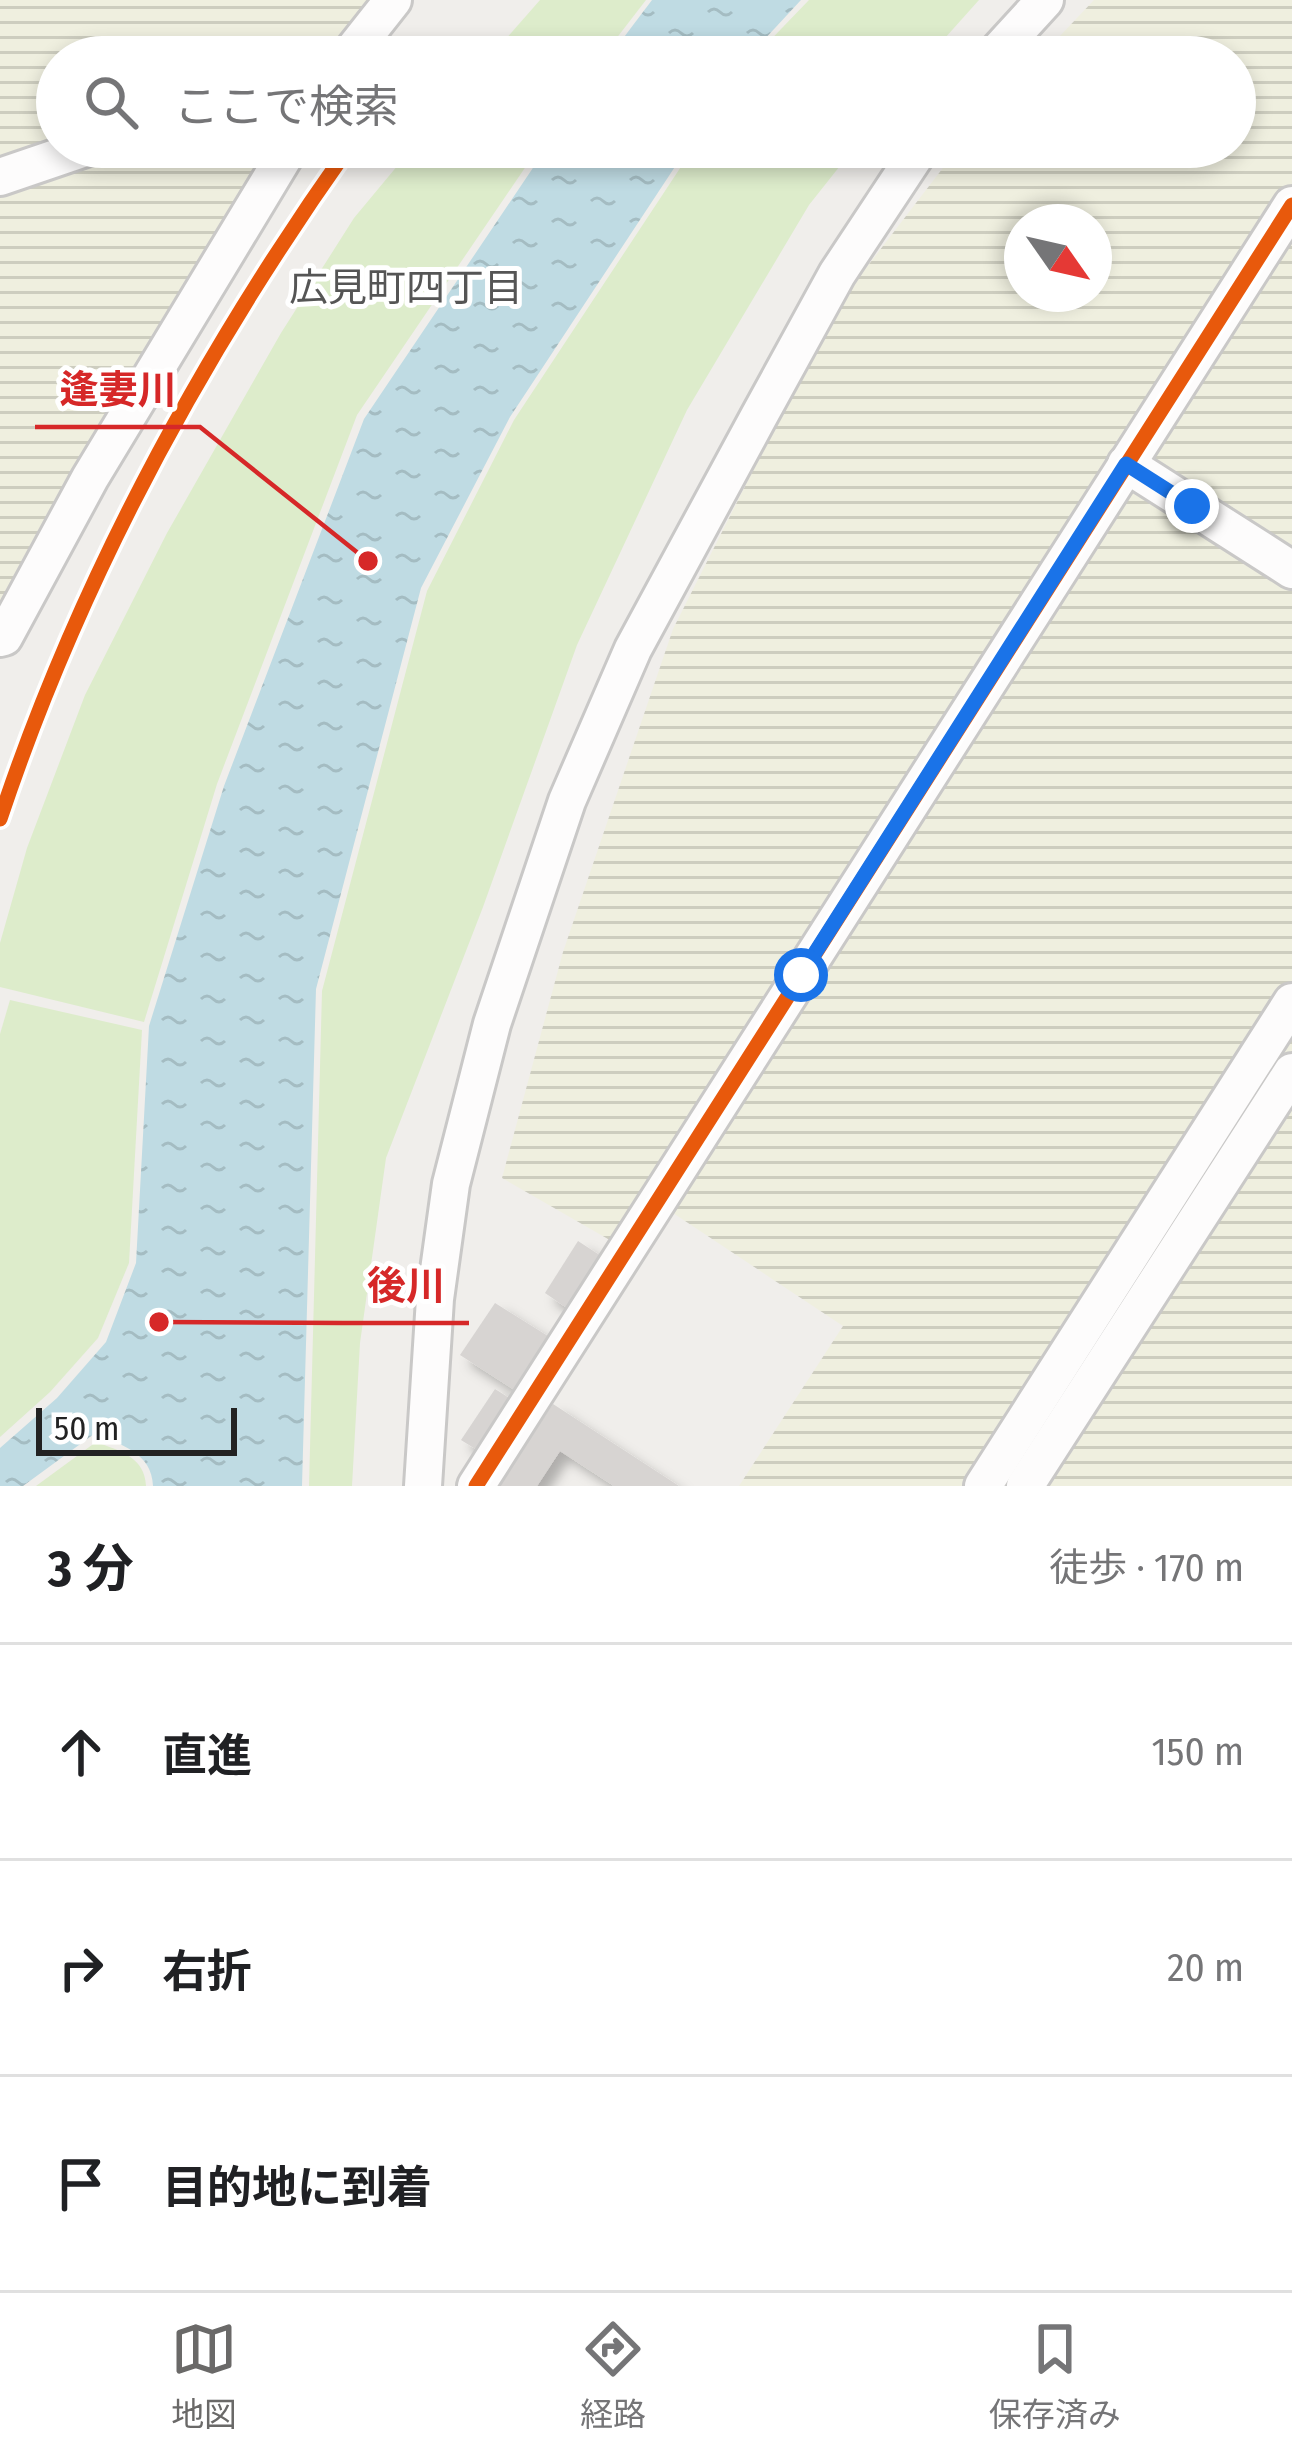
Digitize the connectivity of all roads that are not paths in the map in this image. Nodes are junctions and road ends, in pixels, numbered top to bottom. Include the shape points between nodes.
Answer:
1 (393, 0) edge
2 (1045, 0) edge
3 (365, 36) edge
4 (1012, 36) edge
5 (36, 165) edge
6 (277, 168) edge
7 (907, 168) edge
8 (0, 177) edge
9 (1292, 205) edge
10 (1126, 464) junction
11 (1292, 571) edge
12 (2, 641) edge
13 (1292, 1001) edge
14 (1292, 1072) edge
15 (422, 1486) edge
16 (476, 1486) edge
17 (983, 1486) edge
18 (1025, 1486) edge

1 - 3 street
2 - 4 street
5 - 8 street
6 - 12 street
7 - 15 street via 837,274 633,649 567,801 492,1024 451,1184
9 - 10 street
10 - 11 street
10 - 16 street
13 - 17 street
14 - 18 street

